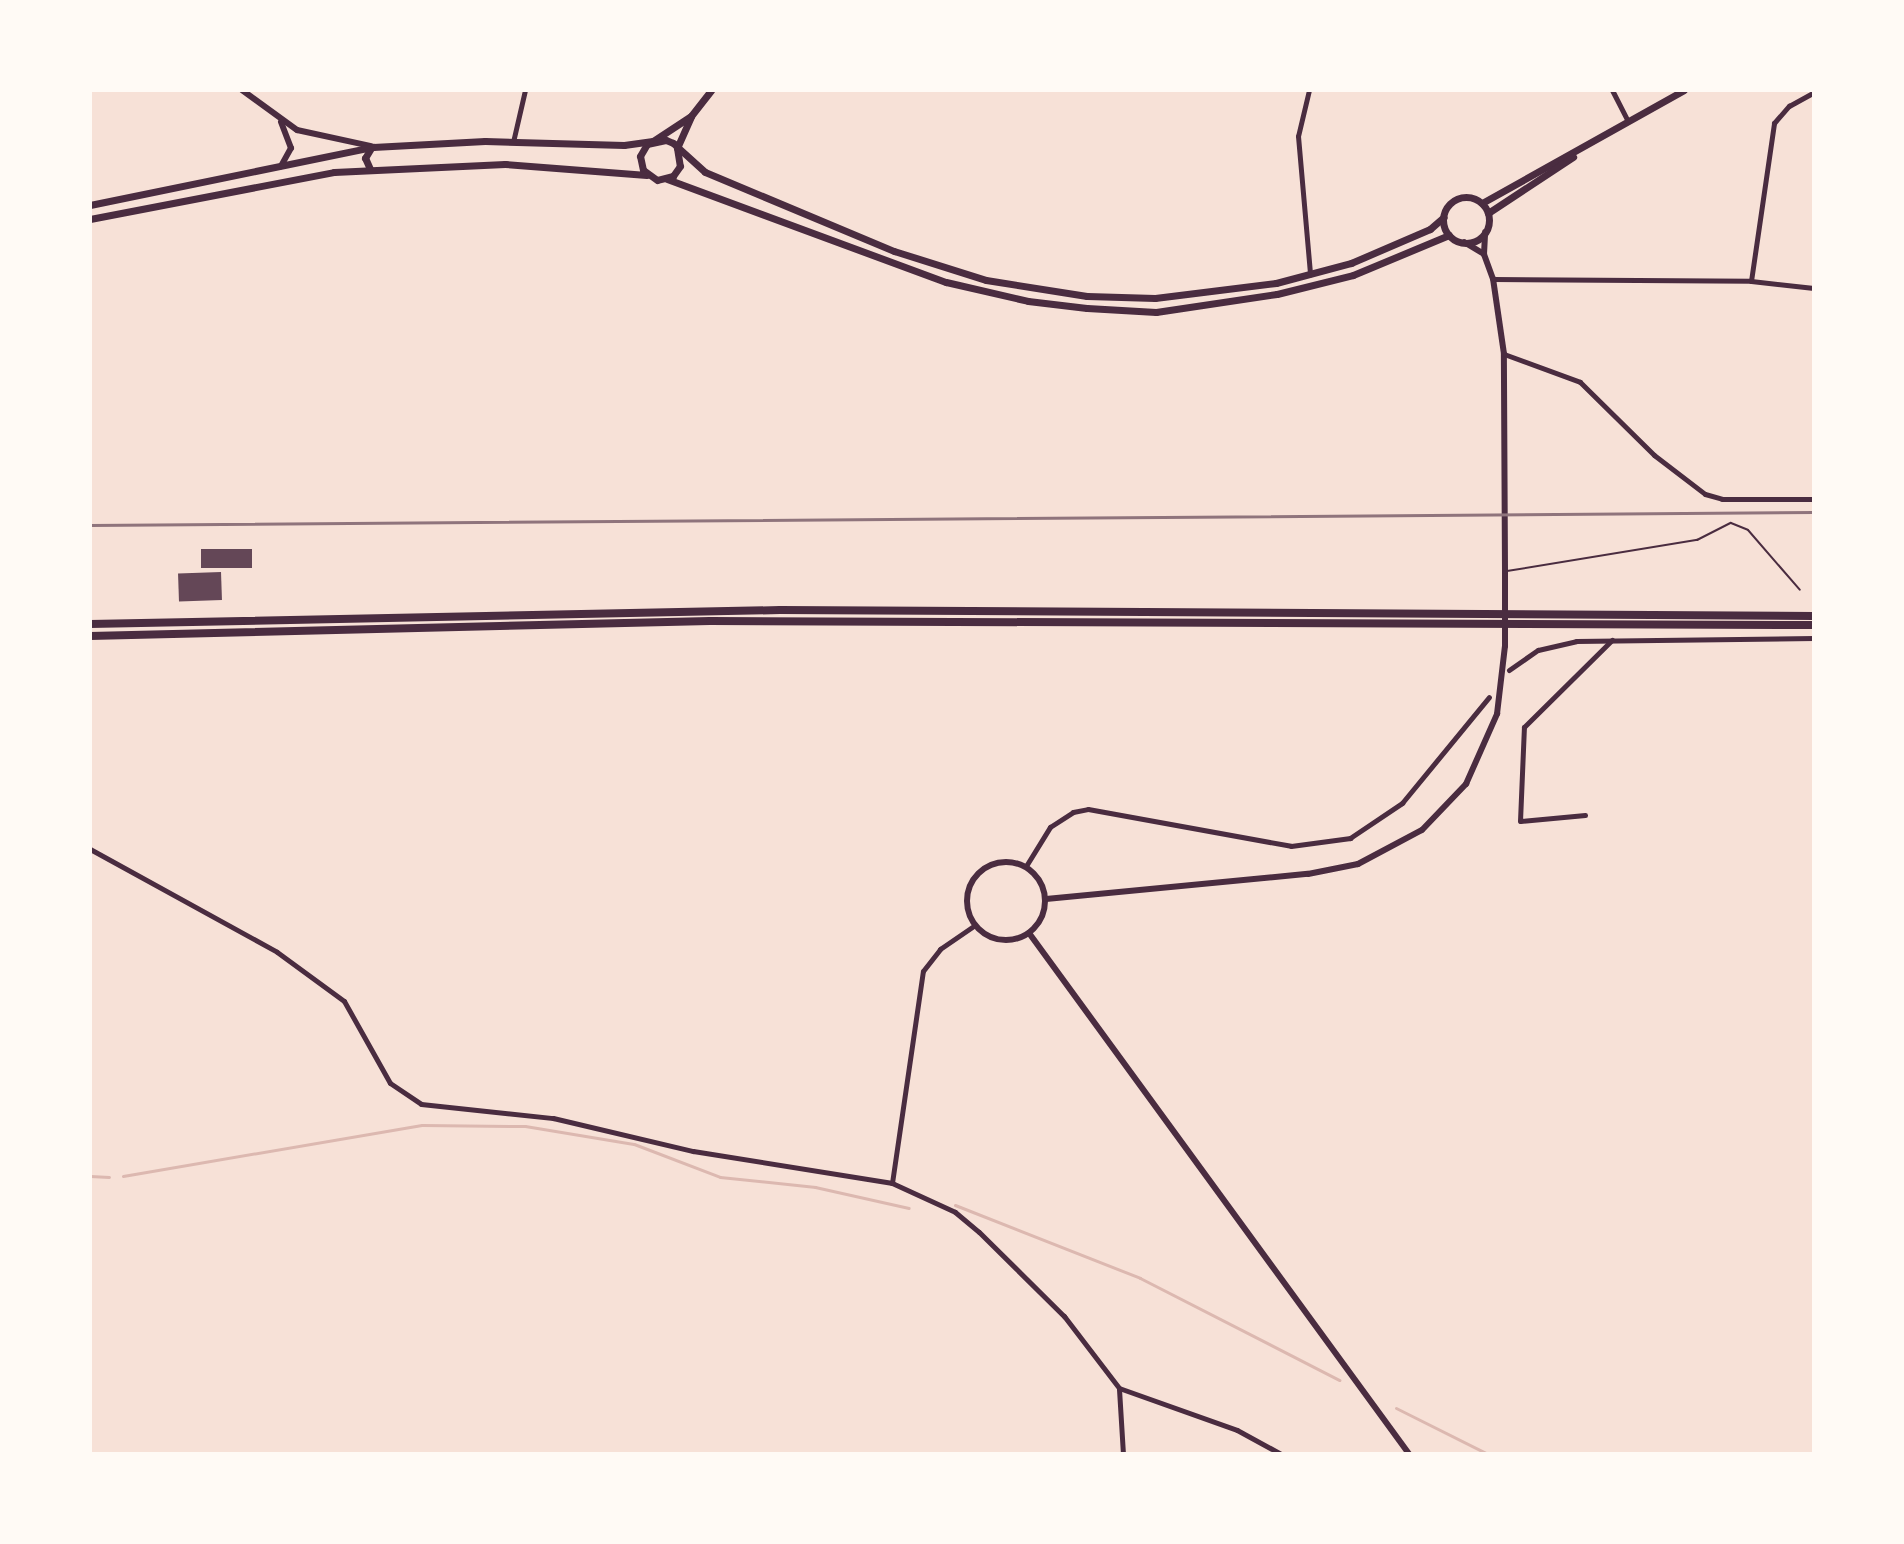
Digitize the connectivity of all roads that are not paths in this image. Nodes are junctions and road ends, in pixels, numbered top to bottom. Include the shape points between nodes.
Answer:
1 (242, 90) edge
2 (525, 90) edge
3 (711, 90) edge
4 (1309, 90) edge
5 (1612, 90) edge
6 (1684, 90) edge
7 (1814, 92) edge
8 (691, 116) junction
9 (279, 119) junction
10 (1628, 123) junction
11 (1619, 127) junction
12 (653, 141) junction
13 (513, 142) junction
14 (373, 147) junction
15 (677, 148) junction
16 (280, 169) junction
17 (370, 169) junction
18 (647, 175) junction
19 (667, 179) junction
20 (1482, 203) junction
21 (90, 205) edge
22 (1488, 213) junction
23 (1444, 217) junction
24 (90, 219) edge
25 (1485, 232) junction
26 (1449, 235) junction
27 (1464, 242) junction
28 (1484, 254) junction
29 (1310, 274) junction
30 (1493, 279) junction
31 (1751, 281) junction
32 (1814, 288) edge
33 (1504, 354) junction
34 (1814, 499) edge
35 (1505, 571) junction
36 (1800, 590) dead end
37 (1814, 616) edge
38 (90, 624) edge
39 (1814, 625) edge
40 (90, 636) edge
41 (1814, 638) edge
42 (1613, 639) junction
43 (1509, 670) dead end
44 (1489, 697) dead end
45 (1585, 815) dead end
46 (90, 849) edge
47 (1026, 866) junction
48 (1046, 899) junction
49 (975, 925) junction
50 (1029, 933) junction
51 (892, 1183) junction
52 (1119, 1388) junction
53 (1123, 1454) edge
54 (1281, 1454) edge
55 (1409, 1454) edge

1 - 9 street
2 - 13 street
3 - 8 main road
4 - 29 street via 1298,136
5 - 10 street
6 - 10 main road
7 - 31 street via 1789,106 1774,123
8 - 12 main road
8 - 15 main road
9 - 14 street via 315,138
9 - 16 street via 291,148
10 - 11 main road
11 - 20 main road
11 - 22 main road
12 - 13 main road via 599,148
12 - 15 main road via 666,140
12 - 18 main road via 640,156
13 - 14 main road
14 - 16 main road
14 - 17 main road via 365,158
15 - 19 main road via 680,166
15 - 29 main road via 705,172 775,205 894,251 1031,290 1155,298 1210,294
16 - 21 main road
17 - 18 main road via 505,164
17 - 24 main road via 277,181
18 - 19 main road
19 - 26 main road via 946,282 1087,308 1156,312 1277,294 1353,275
20 - 22 main road
20 - 23 main road via 1462,197 1450,204
22 - 25 main road
23 - 26 main road
23 - 29 main road via 1398,244
25 - 27 main road
25 - 28 street
26 - 27 main road
27 - 28 street
28 - 30 street
30 - 31 street
30 - 33 street
31 - 32 street
33 - 34 street via 1580,382 1654,455 1705,494 1722,499
33 - 35 street
35 - 36 lane via 1697,540 1731,523 1748,530
35 - 48 street via 1505,646 1497,714 1479,763 1447,808 1422,830 1371,859 1308,874
37 - 38 highway via 780,610
39 - 40 highway via 710,621
41 - 42 street
42 - 43 street via 1555,644
42 - 45 street via 1524,727 1520,821
44 - 47 street via 1402,803 1350,838 1291,846 1088,809 1050,827
46 - 51 street via 277,952 344,1001 390,1083 421,1104 553,1118 693,1151
47 - 48 street via 1040,880
47 - 49 street via 999,862 976,875 966,900
48 - 50 street via 1042,918
49 - 50 street via 1001,940
49 - 51 street via 940,949 923,971
50 - 55 street
51 - 52 street via 955,1212 979,1232 1064,1316
52 - 53 street
52 - 54 street via 1237,1430

